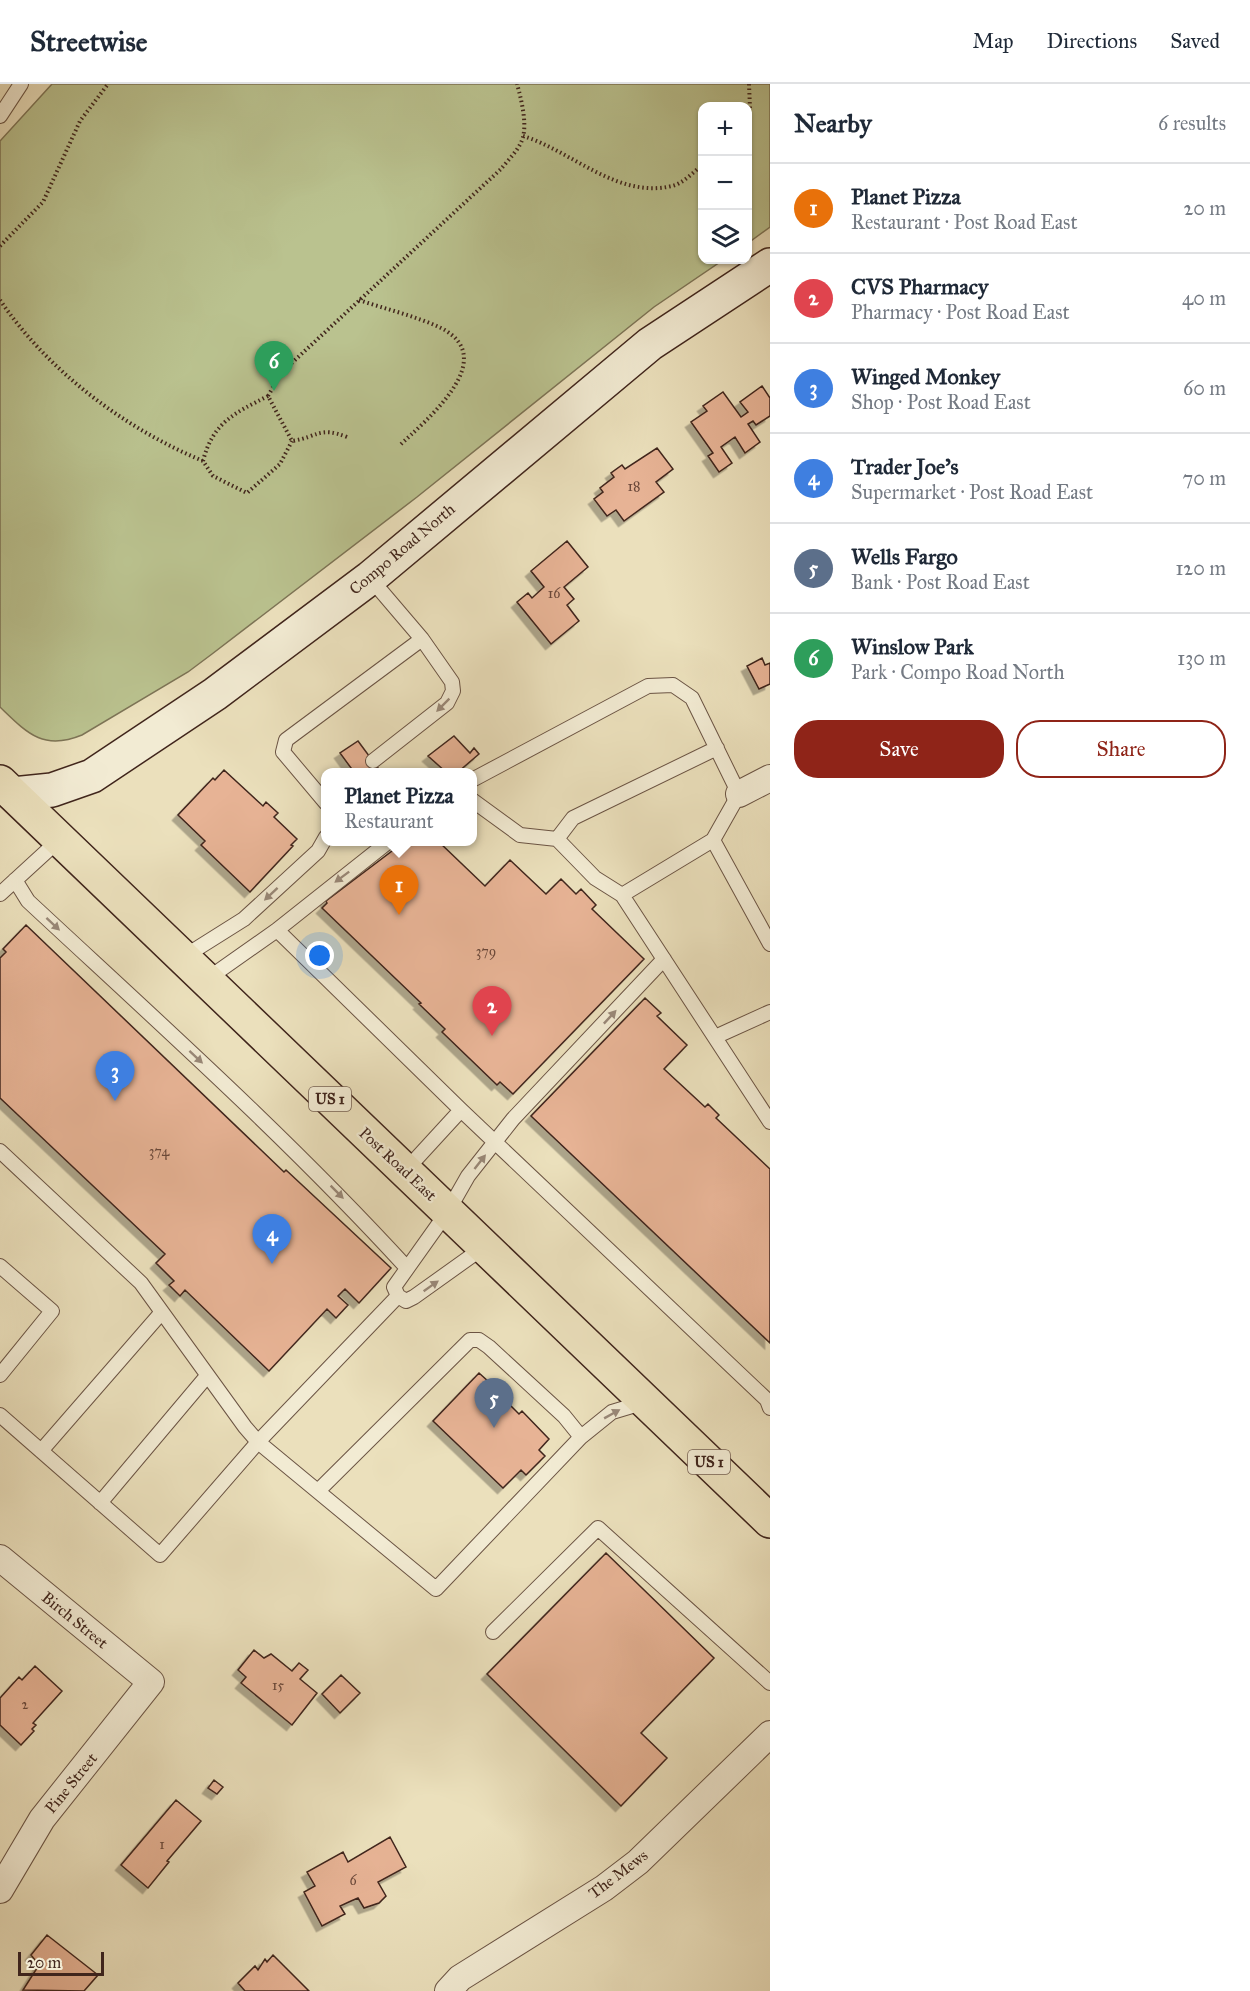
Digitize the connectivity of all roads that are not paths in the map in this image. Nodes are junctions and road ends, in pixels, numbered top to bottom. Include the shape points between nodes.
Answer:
1 (21, 84) edge
2 (0, 116) edge
3 (770, 265) edge
4 (370, 578) junction
5 (422, 639) junction
6 (717, 748) junction
7 (373, 761) dead end
8 (477, 777) edge
9 (770, 778) edge
10 (3, 794) edge
11 (739, 794) junction
12 (321, 797) edge
13 (477, 804) edge
14 (557, 839) junction
15 (59, 840) junction
16 (713, 840) junction
17 (321, 845) edge
18 (383, 846) edge
19 (15, 880) junction
20 (0, 894) edge
21 (622, 895) junction
22 (276, 930) junction
23 (770, 944) edge
24 (182, 958) junction
25 (664, 959) junction
26 (205, 980) junction
27 (770, 1012) edge
28 (715, 1037) junction
29 (461, 1110) junction
30 (770, 1122) edge
31 (495, 1142) junction
32 (2, 1156) edge
33 (405, 1171) junction
34 (448, 1211) junction
35 (485, 1247) junction
36 (0, 1266) edge
37 (407, 1268) junction
38 (398, 1296) junction
39 (162, 1312) junction
40 (0, 1375) edge
41 (207, 1376) junction
42 (648, 1402) junction
43 (770, 1408) edge
44 (0, 1415) edge
45 (581, 1437) junction
46 (258, 1442) junction
47 (41, 1451) junction
48 (318, 1491) junction
49 (100, 1503) junction
50 (770, 1521) edge
51 (0, 1558) edge
52 (493, 1632) dead end
53 (151, 1682) joint
54 (770, 1683) edge
55 (770, 1734) edge
56 (0, 1890) edge
57 (448, 1991) edge

1 - 2 lane
3 - 4 main road, Compo Road North via 704,306 624,364
4 - 5 lane
4 - 10 main road, Compo Road North via 215,694 92,776 52,790
5 -> 7 lane via 452,682 453,691 447,703
5 - 12 lane via 286,740 283,752
6 - 8 lane via 692,698 673,685 648,686
6 - 11 lane
6 - 14 lane via 573,818
9 - 11 street
10 - 15 main road, Post Road East / US 1
11 - 16 lane
13 - 14 lane via 520,836
14 - 21 lane via 595,878
15 - 19 lane
15 - 24 main road, Post Road East / US 1
16 - 21 lane
16 - 23 lane
17 -> 24 lane via 244,919
18 -> 22 lane
19 - 20 lane
19 -> 37 lane via 28,901 282,1138
21 - 25 lane
22 - 26 lane
22 - 29 lane
24 - 26 main road, Post Road East / US 1
25 - 28 lane
31 -> 25 lane
26 - 33 main road, Post Road East / US 1
27 - 28 lane
28 - 30 lane
29 - 31 lane
29 - 33 lane
34 -> 31 lane via 468,1176
31 - 43 lane via 767,1400
32 - 39 lane via 141,1283
33 - 34 main road, Post Road East / US 1
34 - 35 main road, Post Road East / US 1
34 - 37 lane
38 -> 35 lane via 406,1301 414,1297
35 - 42 main road, Post Road East / US 1
36 - 40 lane via 52,1311
37 - 38 lane via 394,1287
38 - 46 lane
39 - 41 lane
39 - 47 lane
41 - 46 lane
41 - 49 lane
45 -> 42 lane via 612,1412
42 - 50 main road, Post Road East / US 1
44 - 47 lane
45 - 48 lane via 436,1589
45 - 48 lane via 564,1416 489,1347 479,1340 470,1340
46 - 48 lane
46 - 49 lane via 160,1555
47 - 49 lane
51 - 53 street, Birch Street
52 - 54 lane via 598,1528
53 - 56 street, Pine Street via 42,1819
55 - 57 street, The Mews via 638,1862 604,1888 460,1978

